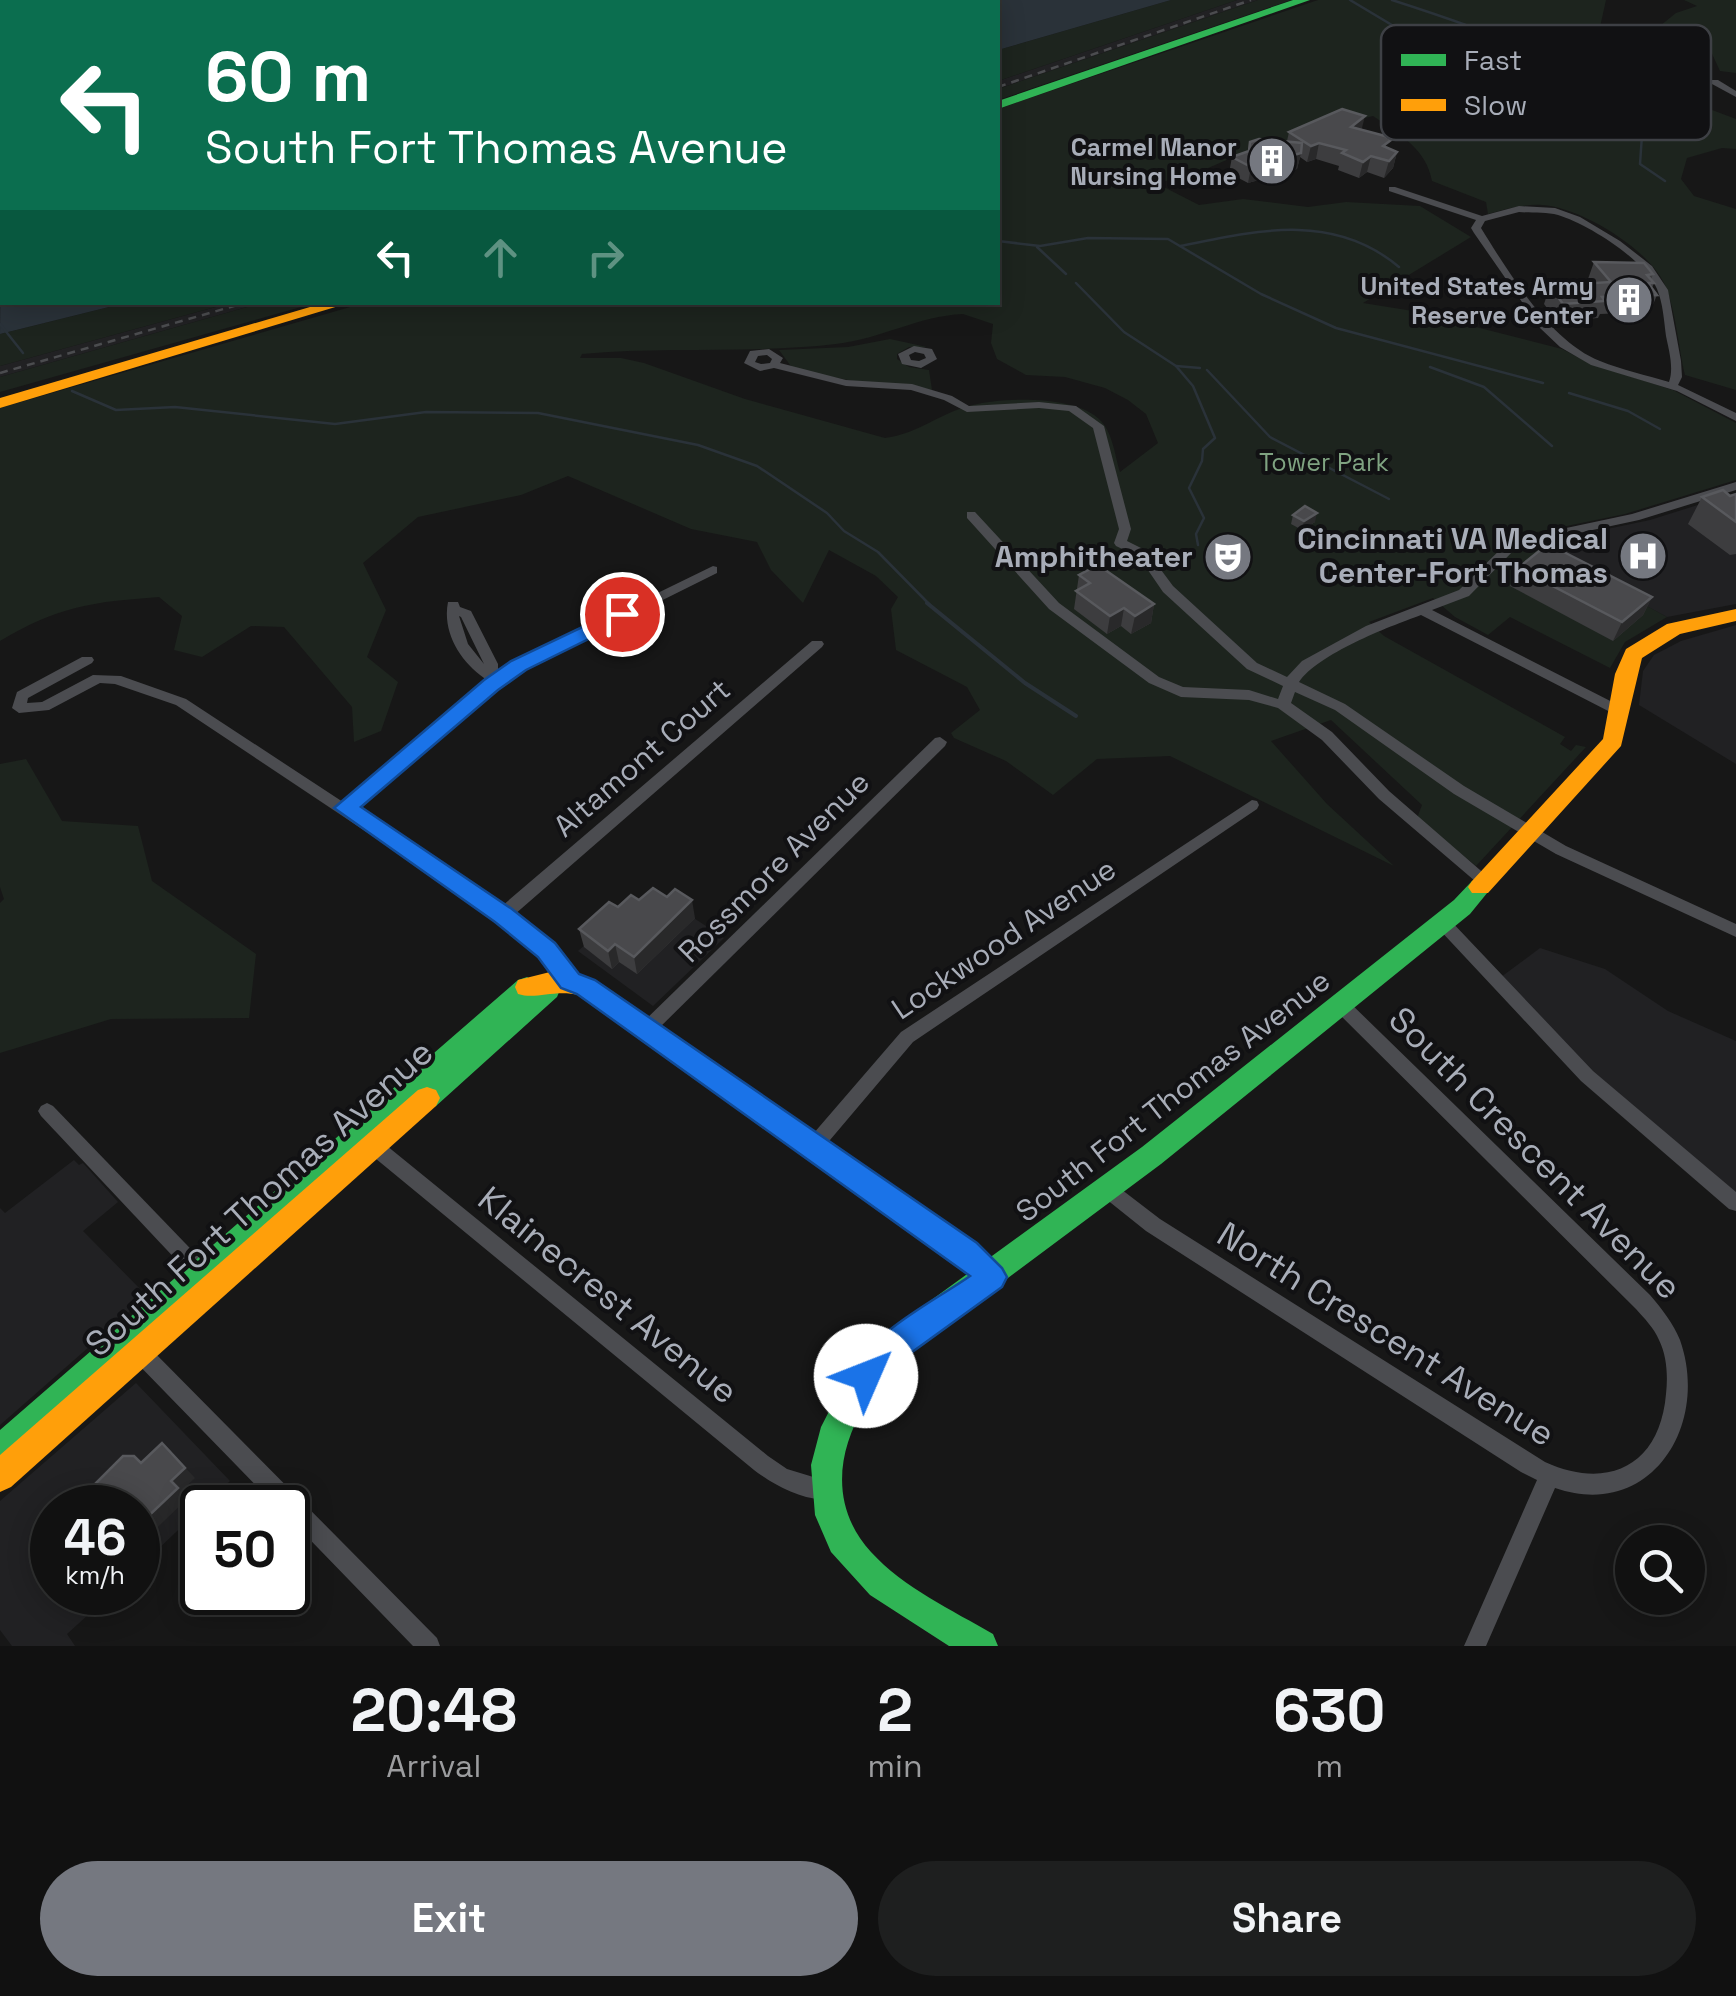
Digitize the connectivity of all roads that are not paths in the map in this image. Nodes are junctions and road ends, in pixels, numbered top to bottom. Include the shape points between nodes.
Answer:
1 (1304, 0) edge
2 (1715, 82) dead end
3 (1736, 94) edge
4 (1000, 104) edge
5 (1392, 189) dead end
6 (1482, 219) junction
7 (335, 305) edge
8 (926, 364) dead end
9 (774, 365) dead end
10 (1672, 385) junction
11 (948, 398) junction
12 (0, 403) edge
13 (1736, 418) edge
14 (1736, 486) edge
15 (971, 514) dead end
16 (713, 570) dead end
17 (455, 608) dead end
18 (1424, 611) junction
19 (1736, 615) edge
20 (818, 644) dead end
21 (87, 660) dead end
22 (490, 680) junction
23 (1293, 684) junction
24 (1283, 705) junction
25 (1621, 712) junction
26 (940, 742) dead end
27 (1252, 805) dead end
28 (346, 808) junction
29 (1530, 831) junction
30 (1487, 883) junction
31 (503, 916) junction
32 (1443, 923) junction
33 (1736, 931) edge
34 (570, 981) junction
35 (1339, 1003) junction
36 (646, 1030) junction
37 (47, 1112) dead end
38 (365, 1139) junction
39 (813, 1147) junction
40 (1107, 1188) junction
41 (1736, 1203) edge
42 (992, 1277) junction
43 (207, 1279) junction
44 (134, 1346) junction
45 (1674, 1416) joint
46 (0, 1450) edge
47 (0, 1476) edge
48 (1549, 1476) junction
49 (826, 1490) junction
50 (428, 1646) edge
51 (981, 1646) edge
52 (1475, 1646) edge

1 - 4 main road
2 - 3 street
5 - 6 street
6 - 10 street via 1479,234 1558,340 1595,362
6 - 10 street via 1555,211 1641,261 1663,290 1676,360
7 - 12 main road
8 - 11 street
9 - 11 street via 846,384 912,387
10 - 13 street
11 - 23 street via 967,409 1072,408 1092,420 1123,519 1120,544 1143,554 1168,589 1252,666
14 - 18 street via 1635,518 1514,543 1473,587
15 - 24 street via 1054,606 1134,668 1181,692 1249,694
16 - 22 street
17 - 22 street via 452,619 463,643
18 - 23 street via 1337,646 1297,671
18 - 25 street
19 - 25 main road, South Fort Thomas Avenue via 1688,624 1634,652
20 - 31 street, Altamont Court
21 - 28 street via 22,694 20,708 44,707 91,680 116,679 193,709
22 - 28 street
23 - 24 street
23 - 29 street via 1340,707
24 - 30 street via 1340,747 1384,795
25 - 29 main road, South Fort Thomas Avenue via 1613,741
26 - 36 street, Rossmore Avenue
27 - 39 street, Lockwood Avenue via 907,1037
28 - 31 street
29 - 30 main road, South Fort Thomas Avenue
29 - 33 street
30 - 32 main road, South Fort Thomas Avenue
31 - 34 street via 546,950
32 - 35 main road, South Fort Thomas Avenue
32 - 41 street via 1587,1076
34 - 36 main road
34 - 38 main road, South Fort Thomas Avenue via 527,986
35 - 40 main road, South Fort Thomas Avenue
35 - 45 street, South Crescent Avenue via 1644,1302 1675,1356
36 - 39 main road
37 - 43 street
38 - 43 main road, South Fort Thomas Avenue
38 - 49 street, Klainecrest Avenue via 764,1465 782,1478
39 - 42 main road
40 - 42 main road, South Fort Thomas Avenue
40 - 48 street, North Crescent Avenue via 1153,1226
42 - 49 main road, South Fort Thomas Avenue via 894,1347 866,1376 832,1436
43 - 44 main road, South Fort Thomas Avenue
44 - 46 main road, South Fort Thomas Avenue
44 - 47 main road, South Fort Thomas Avenue
44 - 50 street
45 - 48 street, North Crescent Avenue via 1658,1450 1629,1477 1590,1484
48 - 52 street
49 - 51 main road via 832,1520 853,1559

